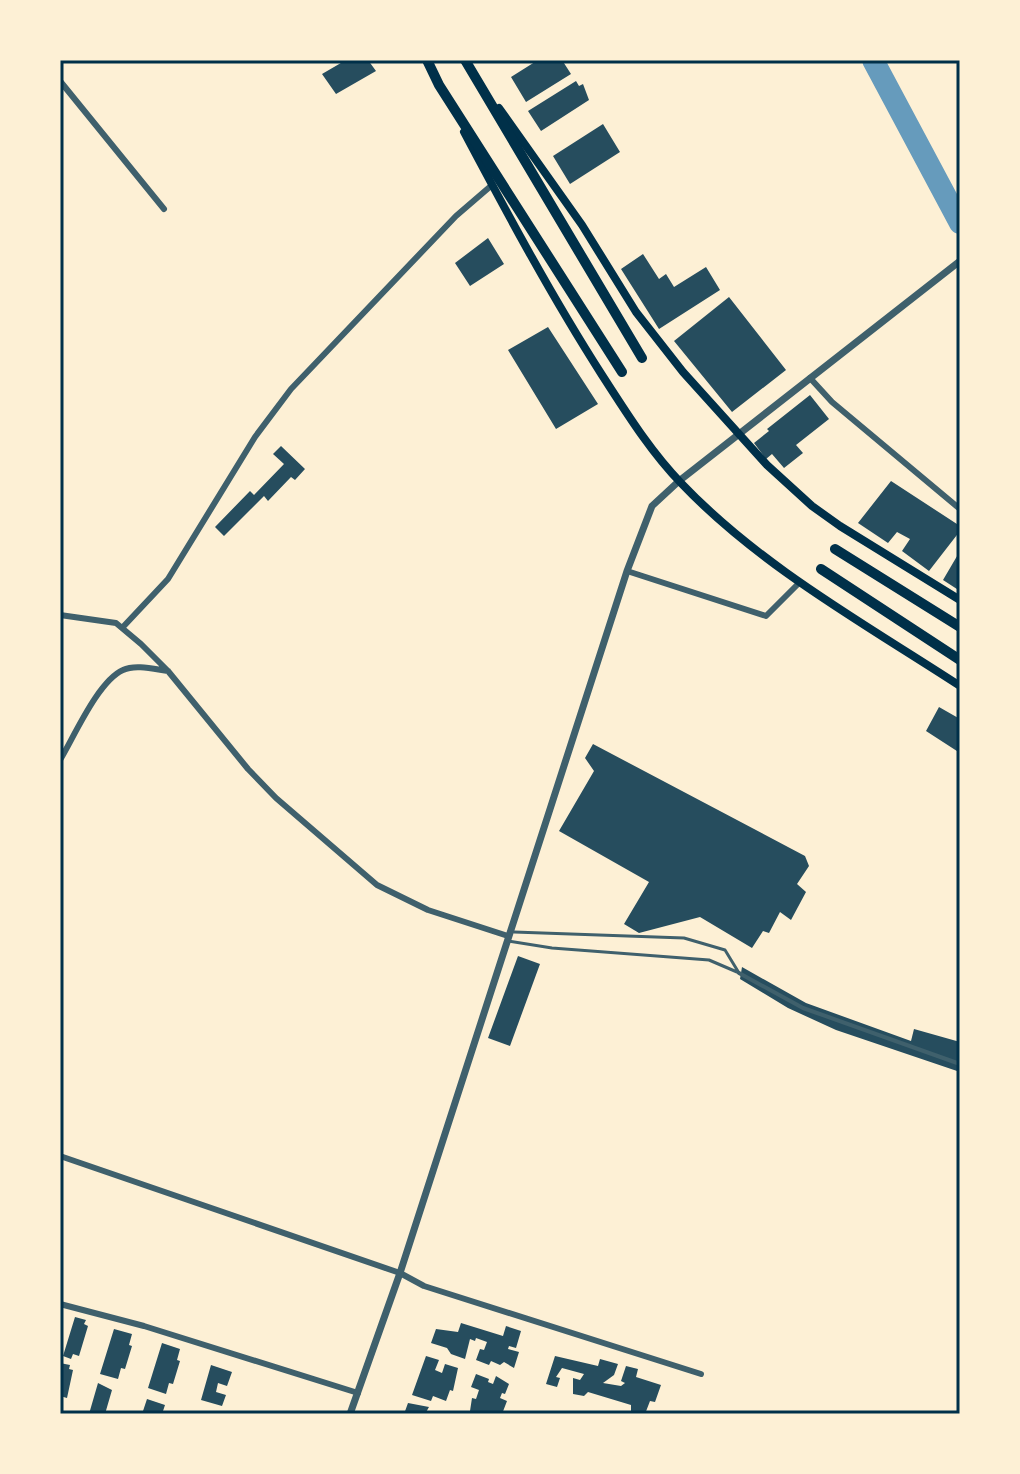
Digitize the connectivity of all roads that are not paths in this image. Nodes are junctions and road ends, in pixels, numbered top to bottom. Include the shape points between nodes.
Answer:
1 (427, 60) edge
2 (467, 63) edge
3 (60, 81) edge
4 (439, 85) junction
5 (492, 185) junction
6 (164, 209) dead end
7 (960, 261) edge
8 (642, 358) dead end
9 (622, 372) dead end
10 (810, 378) junction
11 (738, 434) junction
12 (679, 481) junction
13 (960, 509) edge
14 (835, 549) dead end
15 (821, 569) dead end
16 (627, 571) junction
17 (800, 582) junction
18 (960, 600) edge
19 (60, 615) edge
20 (960, 627) edge
21 (122, 628) junction
22 (960, 660) edge
23 (168, 671) junction
24 (960, 686) edge
25 (60, 760) edge
26 (508, 938) junction
27 (739, 973) junction
28 (960, 1064) edge
29 (60, 1156) edge
30 (400, 1273) junction
31 (60, 1304) edge
32 (701, 1374) dead end
33 (358, 1393) junction
34 (350, 1414) edge

1 - 4 highway
2 - 8 highway
2 - 11 main road via 582,225 636,312
3 - 6 street
4 - 5 main road
4 - 9 highway
5 - 12 main road via 586,349 635,426
5 - 21 street via 291,389 255,437 168,579
7 - 10 street
10 - 11 street
10 - 13 street
11 - 12 street
11 - 18 main road via 812,506
12 - 16 street via 652,506
12 - 17 main road
14 - 20 highway
15 - 22 highway
16 - 17 street via 766,616
16 - 26 street
17 - 24 main road
19 - 21 street
21 - 23 street
23 - 25 street via 132,668 114,676
23 - 26 street via 276,798 377,885 428,910
26 - 27 lane via 580,951 709,960
26 - 27 lane via 514,931 684,938 725,950
26 - 30 street
27 - 28 street via 803,1008
29 - 30 street
30 - 32 street via 424,1286
30 - 33 street
31 - 33 street
33 - 34 street

